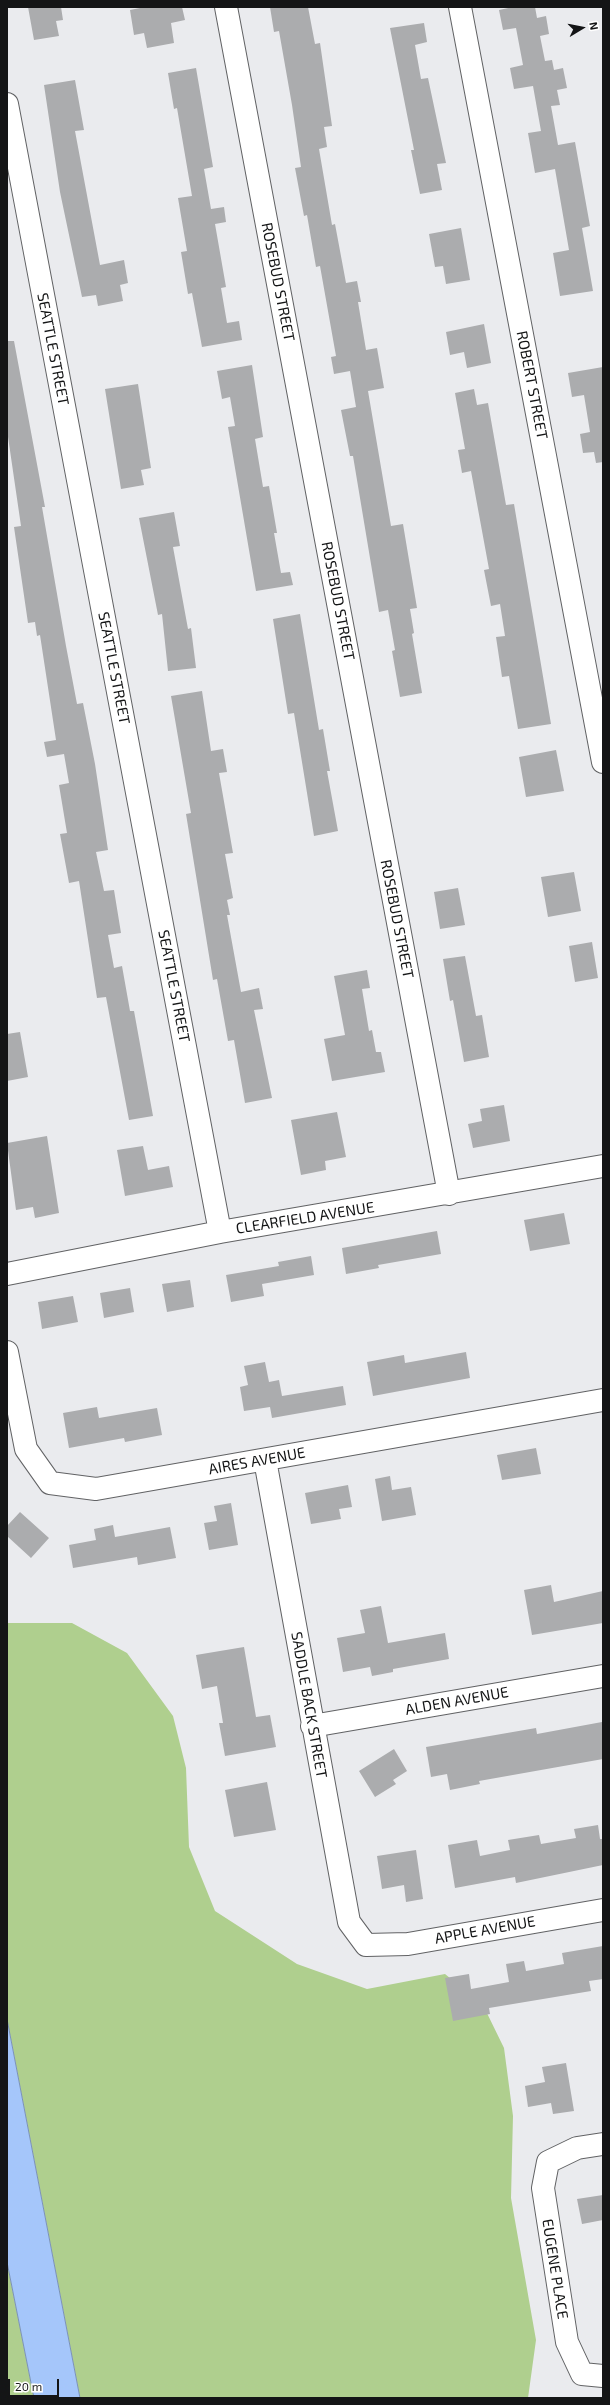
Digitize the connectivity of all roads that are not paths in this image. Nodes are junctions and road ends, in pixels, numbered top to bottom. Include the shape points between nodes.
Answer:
1 (226, 7) edge
2 (460, 7) edge
3 (7, 104) edge
4 (597, 699) edge
5 (603, 762) edge
6 (603, 1166) edge
7 (449, 1194) junction
8 (220, 1232) junction
9 (7, 1274) edge
10 (7, 1352) edge
11 (603, 1400) edge
12 (265, 1460) junction
13 (603, 1676) edge
14 (312, 1726) junction
15 (603, 1910) edge
16 (366, 1945) joint
17 (603, 2144) edge
18 (593, 2375) edge

1 - 7 street, ROSEBUD STREET
2 - 4 street, ROBERT STREET
3 - 8 street, SEATTLE STREET
4 - 5 street, ROBERT STREET
6 - 7 street, CLEARFIELD AVENUE
7 - 8 street, CLEARFIELD AVENUE
8 - 9 street, CLEARFIELD AVENUE
10 - 12 street, AIRES AVENUE via 26,1449 50,1483 96,1489
11 - 12 street, AIRES AVENUE
12 - 14 street, SADDLE BACK STREET
13 - 14 street, ALDEN AVENUE
14 - 16 street, SADDLE BACK STREET via 349,1922
15 - 16 street, APPLE AVENUE via 408,1944
17 - 18 street, EUGENE PLACE via 577,2148 548,2162 543,2188 567,2342

